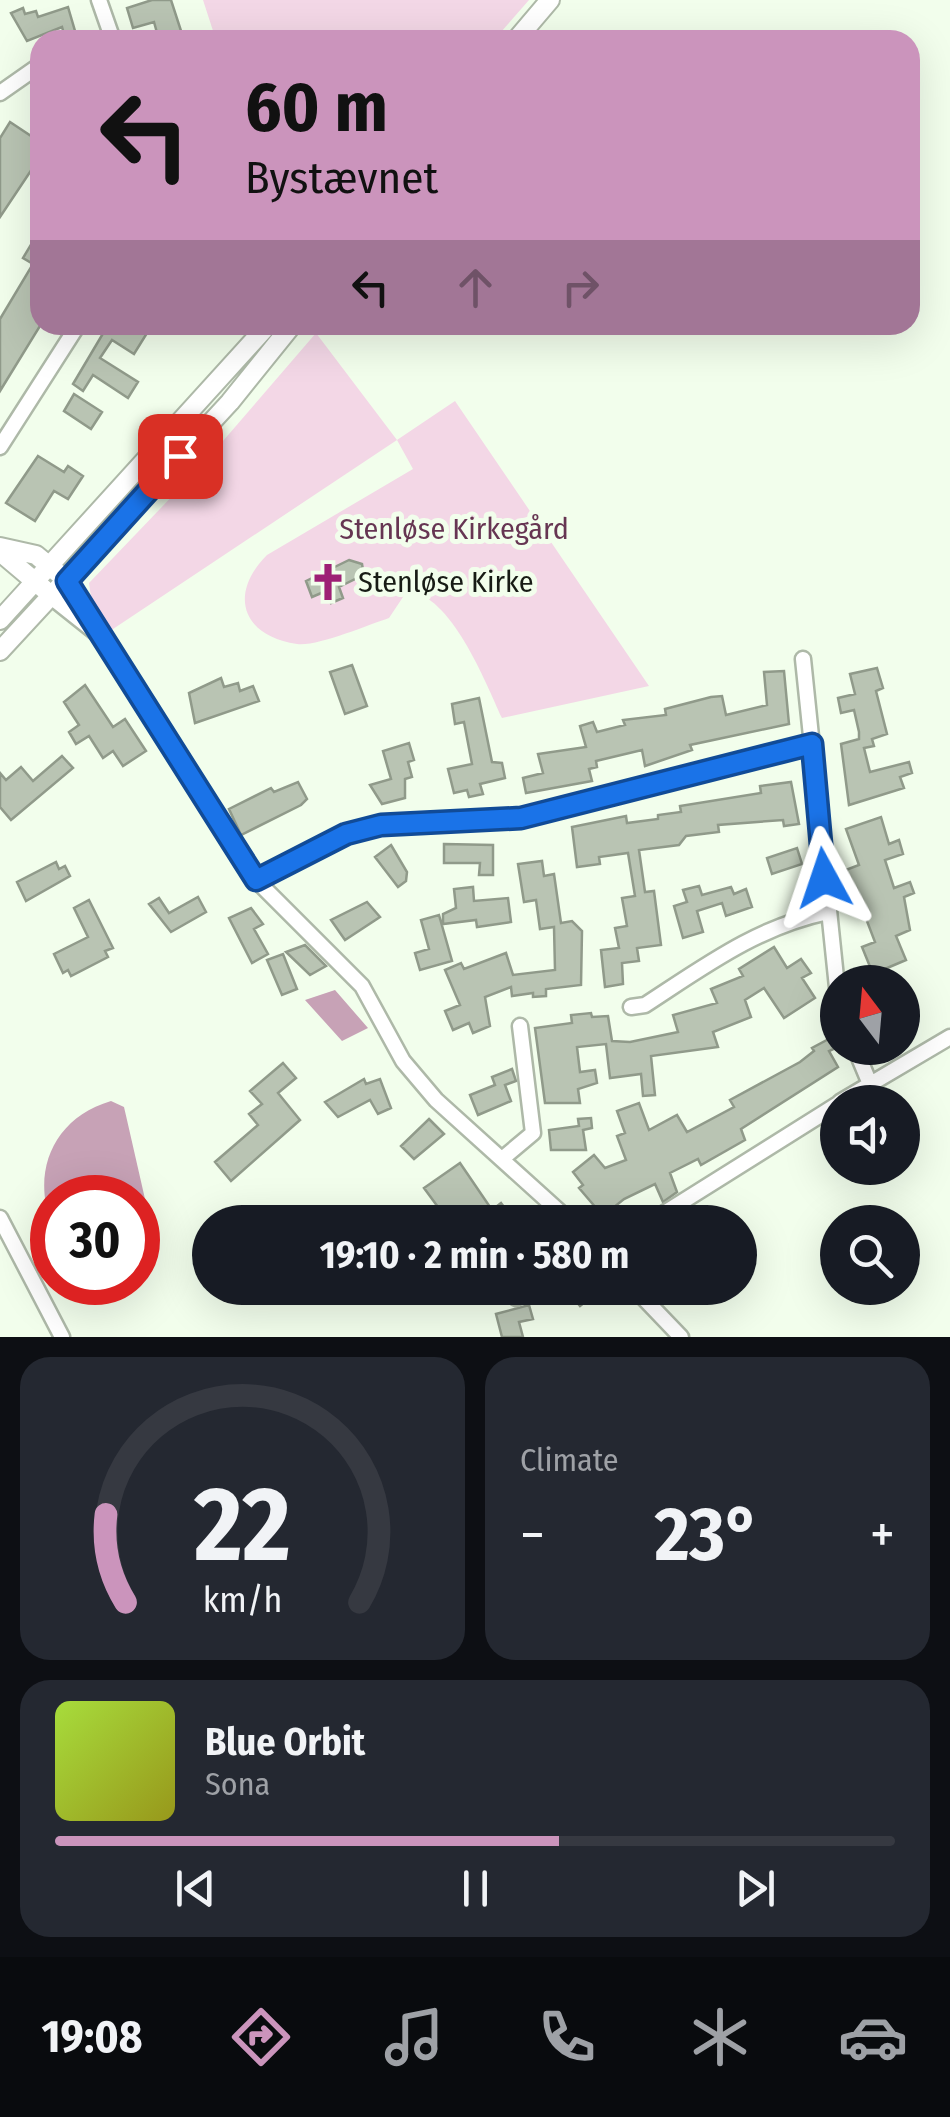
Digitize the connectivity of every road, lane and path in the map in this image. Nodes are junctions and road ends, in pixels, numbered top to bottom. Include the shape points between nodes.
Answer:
1 (99, 0) edge
2 (550, 0) edge
3 (110, 30) edge
4 (524, 30) edge
5 (30, 73) edge
6 (0, 93) edge
7 (72, 335) edge
8 (259, 335) edge
9 (284, 335) edge
10 (0, 448) edge
11 (0, 550) edge
12 (51, 566) junction
13 (36, 581) junction
14 (67, 581) junction
15 (51, 597) junction
16 (0, 620) edge
17 (96, 632) junction
18 (0, 652) edge
19 (803, 659) dead end
20 (812, 744) junction
21 (256, 880) junction
22 (828, 912) junction
23 (834, 965) edge
24 (631, 1007) dead end
25 (520, 1026) dead end
26 (950, 1037) edge
27 (862, 1065) edge
28 (870, 1084) joint
29 (820, 1115) edge
30 (502, 1160) junction
31 (552, 1205) edge
32 (677, 1205) edge
33 (0, 1218) edge
34 (650, 1305) edge
35 (62, 1337) edge
36 (681, 1337) edge

1 - 3 street
2 - 4 street
5 - 6 street
7 - 10 street
8 - 12 street
9 - 14 street
11 - 12 street via 36,554
11 - 13 street
12 - 13 street
12 - 14 street
13 - 15 street
13 - 16 street
14 - 15 street
14 - 17 street
15 - 17 street
15 - 18 street
17 - 21 street
19 - 20 street
20 - 21 street via 521,818 381,825 346,834
20 - 22 street
21 - 30 street via 362,986 403,1061 436,1100
22 - 23 street
22 - 24 street via 751,936 645,1005
25 - 30 street via 533,1133
26 - 28 street
27 - 28 street
29 - 32 street
30 - 31 street
33 - 35 street
34 - 36 street

